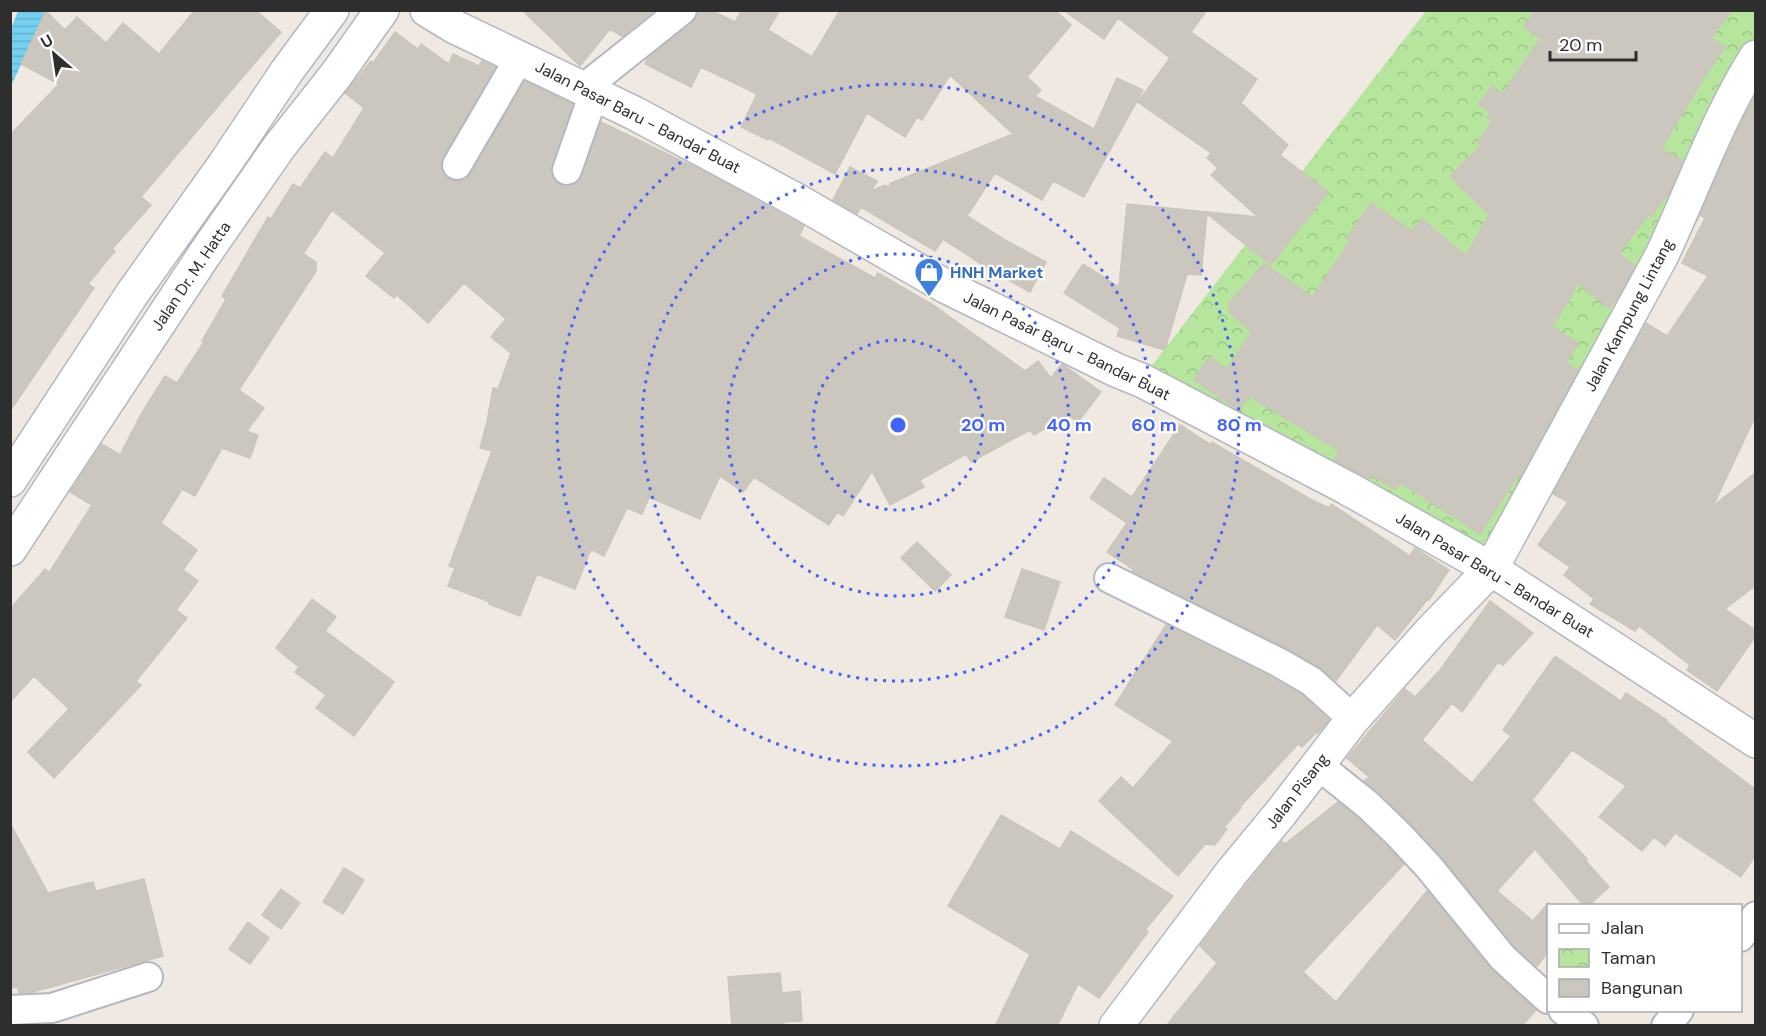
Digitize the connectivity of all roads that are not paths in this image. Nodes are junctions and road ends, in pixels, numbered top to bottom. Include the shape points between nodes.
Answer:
1 (332, 10) edge
2 (382, 10) edge
3 (427, 10) edge
4 (682, 10) edge
5 (520, 57) junction
6 (1755, 57) edge
7 (589, 91) junction
8 (457, 165) dead end
9 (567, 170) dead end
10 (10, 480) edge
11 (10, 549) edge
12 (1491, 569) junction
13 (1109, 578) dead end
14 (1353, 719) junction
15 (1755, 741) edge
16 (1317, 765) junction
17 (1755, 916) edge
18 (1742, 934) edge
19 (148, 977) dead end
20 (1547, 998) edge
21 (10, 1010) edge
22 (1564, 1012) edge
23 (1678, 1012) edge
24 (1116, 1026) edge
25 (1584, 1026) edge
26 (1666, 1026) edge

1 - 10 street via 132,294
2 - 11 street, Jalan Dr. M. Hatta via 204,255
3 - 5 street, Jalan Pasar Baru - Bandar Buat
4 - 7 street
5 - 7 street, Jalan Pasar Baru - Bandar Buat
5 - 8 street
6 - 12 street, Jalan Kampung Lintang via 1720,120 1662,255
7 - 9 street
7 - 12 street, Jalan Pasar Baru - Bandar Buat via 758,179 945,286 1143,381
12 - 14 street, Jalan Pisang
12 - 15 street, Jalan Pasar Baru - Bandar Buat
13 - 14 street via 1311,681
14 - 16 street, Jalan Pisang
16 - 20 street via 1399,835 1503,958
16 - 24 street, Jalan Pisang
17 - 18 street
19 - 21 street via 52,1008
22 - 25 street
23 - 26 street

